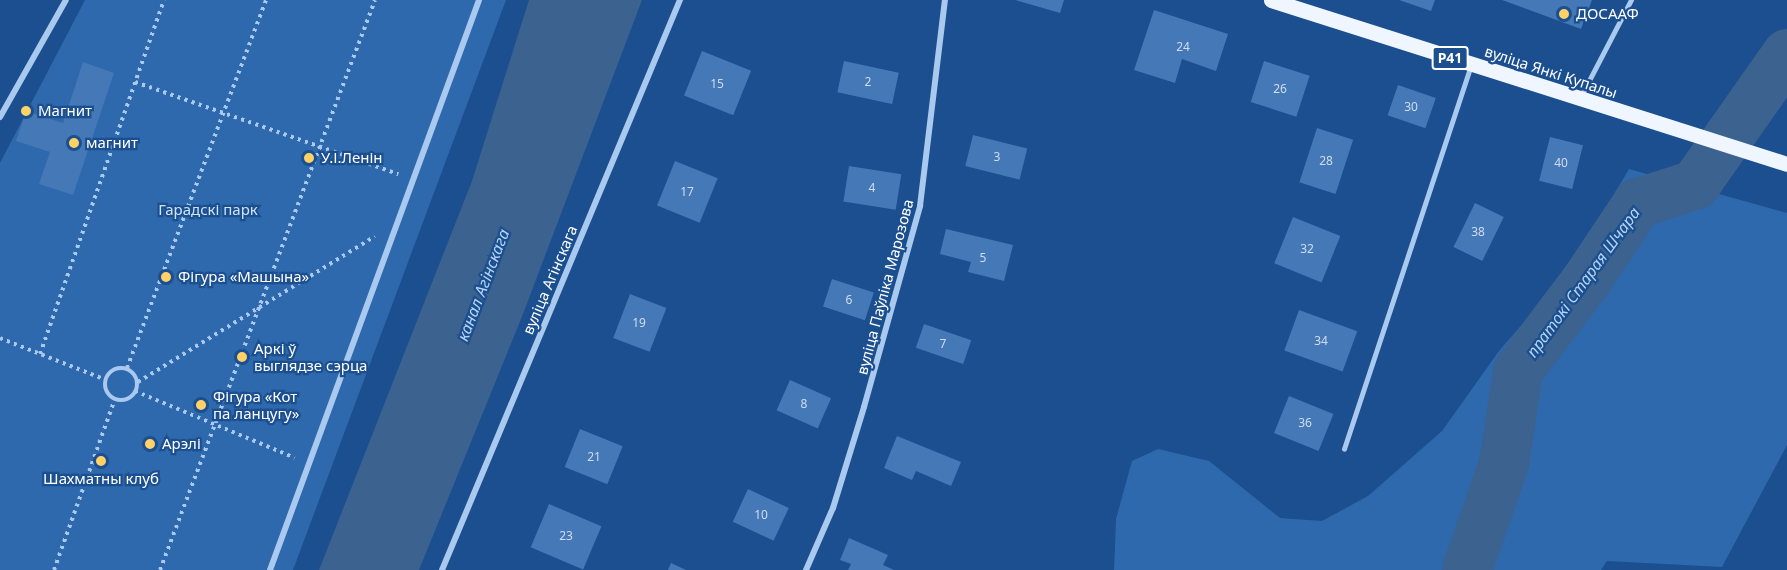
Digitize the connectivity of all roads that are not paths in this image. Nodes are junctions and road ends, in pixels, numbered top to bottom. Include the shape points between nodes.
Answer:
1 (66, 0) edge
2 (479, 0) edge
3 (680, 0) edge
4 (945, 0) edge
5 (1271, 0) edge
6 (1631, 0) edge
7 (1471, 65) junction
8 (1578, 100) junction
9 (0, 117) edge
10 (1787, 164) edge
11 (1344, 449) dead end
12 (270, 570) edge
13 (442, 570) edge
14 (806, 570) edge

1 - 9 street
2 - 12 street
3 - 13 street, вуліца Агінскага
4 - 14 street, вуліца Паўліка Марозова via 920,206 833,507
5 - 7 main road, вуліца Янкі Купалы / Р41
6 - 8 lane
7 - 8 main road, вуліца Янкі Купалы / Р41
7 - 11 lane
8 - 10 main road, вуліца Янкі Купалы / Р41

